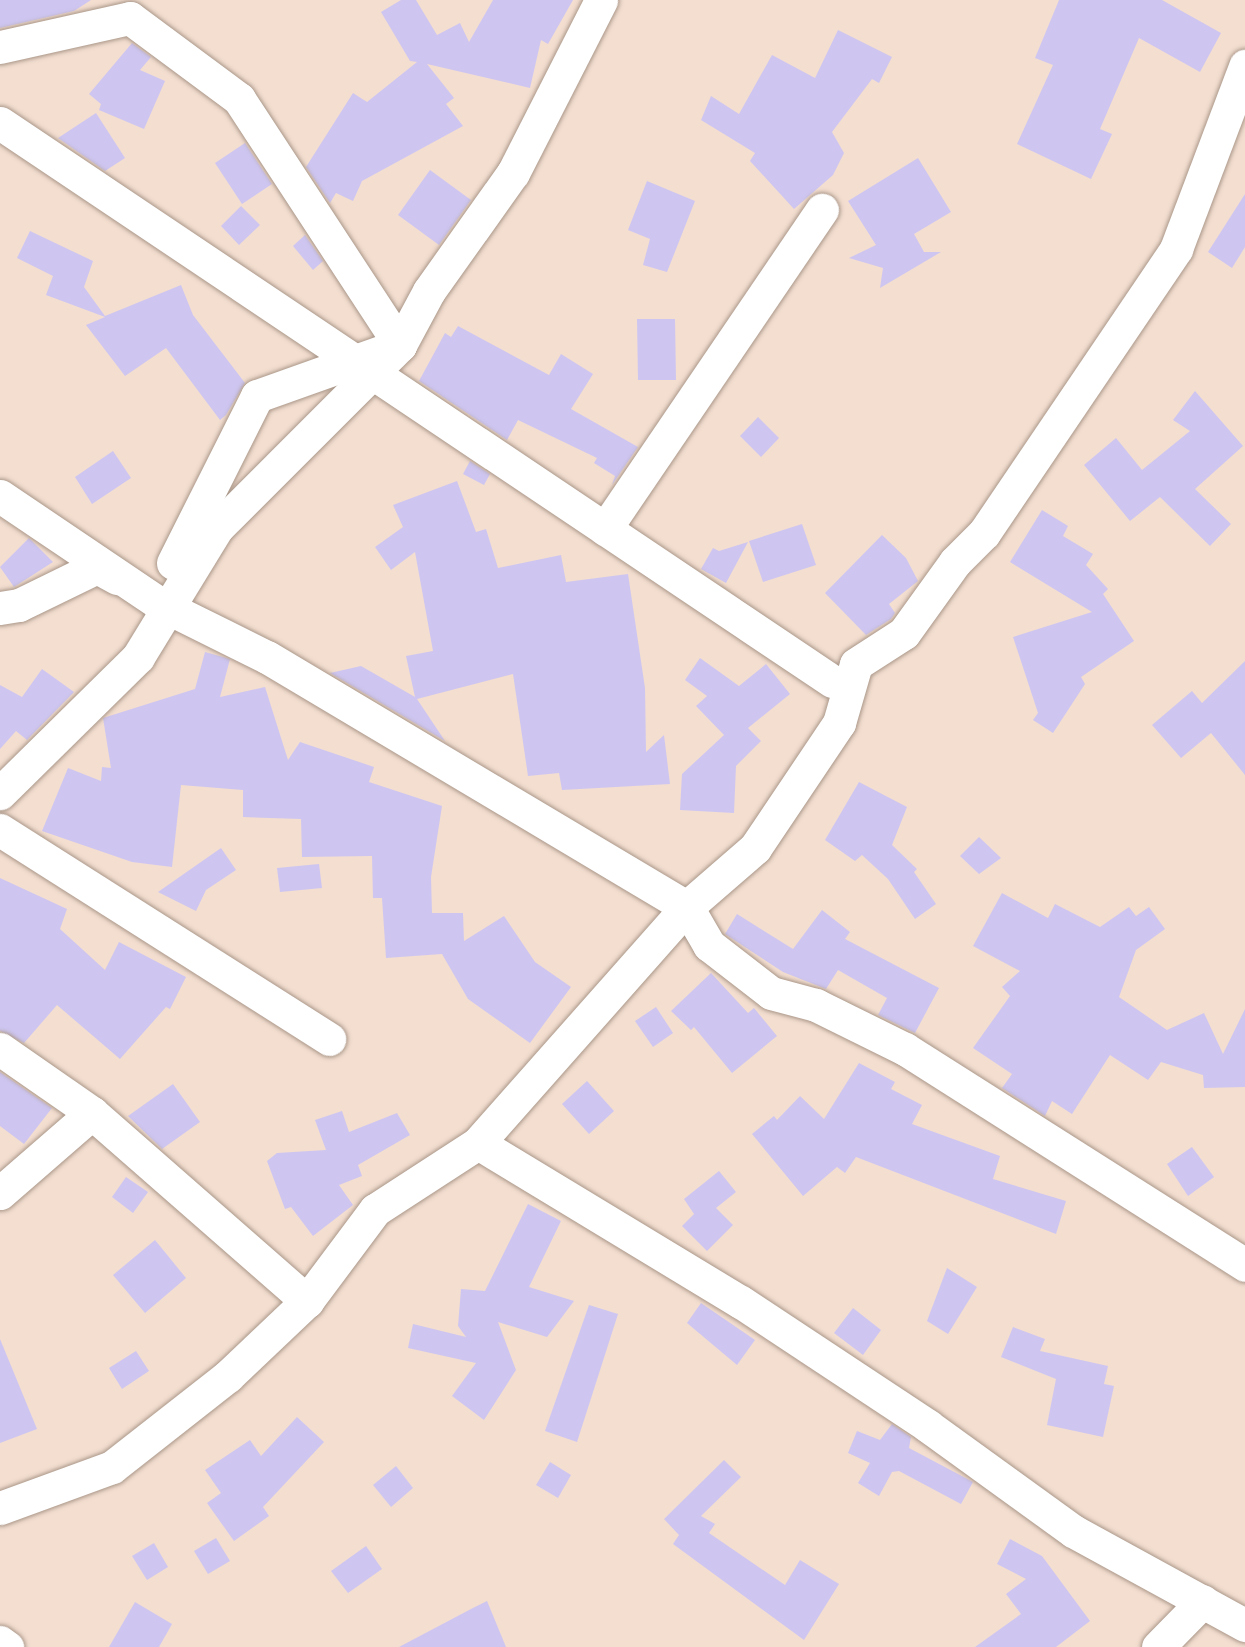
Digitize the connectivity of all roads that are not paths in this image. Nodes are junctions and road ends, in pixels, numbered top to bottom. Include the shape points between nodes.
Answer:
1 (601, 0) edge
2 (0, 47) edge
3 (1245, 66) edge
4 (0, 123) edge
5 (822, 210) dead end
6 (400, 345) junction
7 (0, 496) edge
8 (605, 529) junction
9 (155, 600) junction
10 (0, 608) edge
11 (832, 681) dead end
12 (0, 794) edge
13 (0, 830) edge
14 (687, 907) junction
15 (329, 1039) dead end
16 (0, 1049) edge
17 (92, 1113) junction
18 (478, 1143) junction
19 (0, 1193) edge
20 (1245, 1265) edge
21 (307, 1300) junction
22 (0, 1508) edge
23 (1203, 1601) junction
24 (1242, 1616) edge
25 (0, 1642) edge
26 (7, 1647) edge
27 (1158, 1647) edge

1 - 6 street via 513,173 429,291
2 - 6 street via 130,18 239,99
3 - 14 street via 1176,249 984,533 955,562 904,633 856,664 839,723 755,848
4 - 8 street
5 - 8 street
6 - 9 street via 257,396
6 - 12 street via 218,528 138,657
7 - 9 street
8 - 11 street
9 - 10 street via 97,567 19,605
9 - 14 street via 267,657
13 - 15 street
14 - 18 street
14 - 20 street via 709,945 771,993 816,1005 905,1049
16 - 17 street
17 - 19 street
17 - 21 street
18 - 21 street via 375,1210
18 - 23 street via 741,1302 928,1426 1073,1531
21 - 22 street via 228,1376 112,1467
23 - 24 street
23 - 27 street
25 - 26 street

